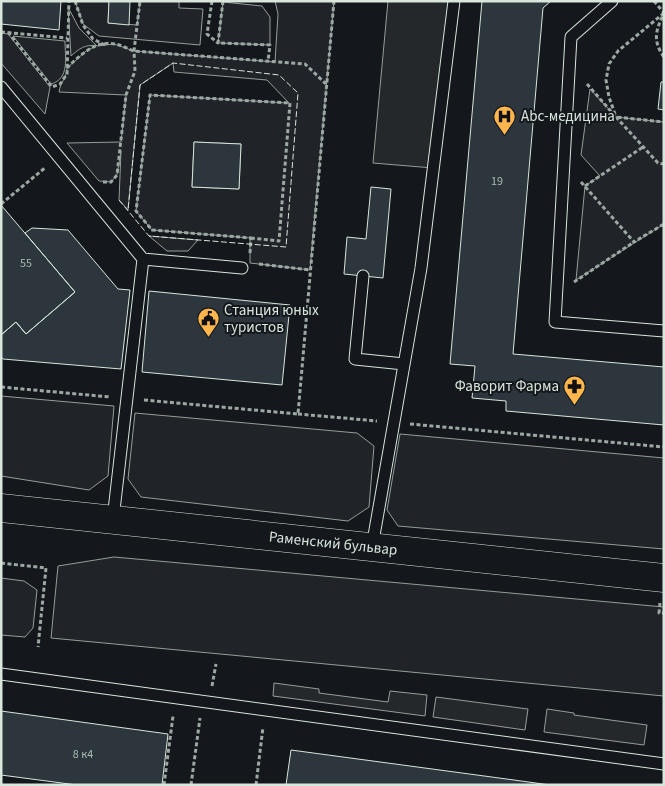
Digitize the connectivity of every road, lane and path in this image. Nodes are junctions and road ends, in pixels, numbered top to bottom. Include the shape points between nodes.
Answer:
1 (69, 1) edge
2 (75, 1) edge
3 (140, 1) edge
4 (212, 1) edge
5 (222, 1) edge
6 (334, 1) edge
7 (454, 1) edge
8 (612, 1) edge
9 (654, 1) edge
10 (664, 13) edge
11 (1, 32) edge
12 (8, 32) junction
13 (67, 38) junction
14 (218, 43) junction
15 (105, 45) junction
16 (134, 51) junction
17 (664, 57) edge
18 (268, 62) junction
19 (569, 65) junction
20 (67, 68) junction
21 (326, 84) junction
22 (1, 87) edge
23 (616, 117) junction
24 (664, 122) edge
25 (643, 147) junction
26 (564, 162) junction
27 (664, 164) edge
28 (48, 165) dead end
29 (99, 181) dead end
30 (586, 186) junction
31 (1, 204) edge
32 (664, 224) edge
33 (250, 238) junction
34 (634, 242) junction
35 (250, 254) dead end
36 (143, 259) junction
37 (246, 265) joint
38 (310, 270) junction
39 (364, 276) dead end
40 (557, 293) junction
41 (664, 331) edge
42 (404, 364) junction
43 (1, 387) edge
44 (127, 399) junction
45 (298, 414) junction
46 (394, 423) junction
47 (664, 447) edge
48 (1, 508) edge
49 (113, 519) junction
50 (372, 547) junction
51 (1, 563) edge
52 (664, 578) edge
53 (38, 646) dead end
54 (1, 674) edge
55 (203, 701) junction
56 (174, 709) dead end
57 (266, 709) junction
58 (664, 764) edge
59 (164, 785) edge
60 (191, 785) edge
61 (256, 785) edge

1 - 13 path
2 - 15 path via 83,25 93,39
3 - 16 path
4 - 14 path via 207,34
5 - 14 path
6 - 21 path
7 - 42 lane via 421,268
8 - 19 lane via 571,37
9 - 10 path
10 - 17 path via 656,30 657,48
10 - 23 path via 618,51 609,64 606,80
11 - 12 path
12 - 13 path
12 - 20 path via 52,87 60,84
13 - 20 path
14 - 18 path via 270,46
15 - 16 path via 114,44
15 - 20 path via 86,51
16 - 18 path
16 - 29 path via 135,71 126,95 117,175 111,182
18 - 21 path via 305,64
19 - 23 path
19 - 26 lane
21 - 38 path
22 - 36 lane
23 - 24 path
23 - 25 path
25 - 27 path via 658,163
25 - 30 path
26 - 30 path
26 - 40 lane
28 - 31 path
30 - 34 path
32 - 34 path
33 - 33 path via 152,230 136,211 150,95 290,103 279,241
33 - 35 path
34 - 40 path
36 - 37 lane
36 - 44 lane
37 - 38 path
38 - 45 path
39 - 42 lane via 355,360
40 - 41 lane via 556,322
42 - 46 lane
43 - 44 path
44 - 45 path
44 - 49 lane
45 - 46 path
46 - 47 path
46 - 50 lane
48 - 49 street, Раменский бульвар
49 - 50 street, Раменский бульвар
50 - 52 street, Раменский бульвар
51 - 53 path via 46,568
54 - 55 lane
55 - 57 lane
55 - 60 path
56 - 59 path
57 - 58 lane
57 - 61 path

